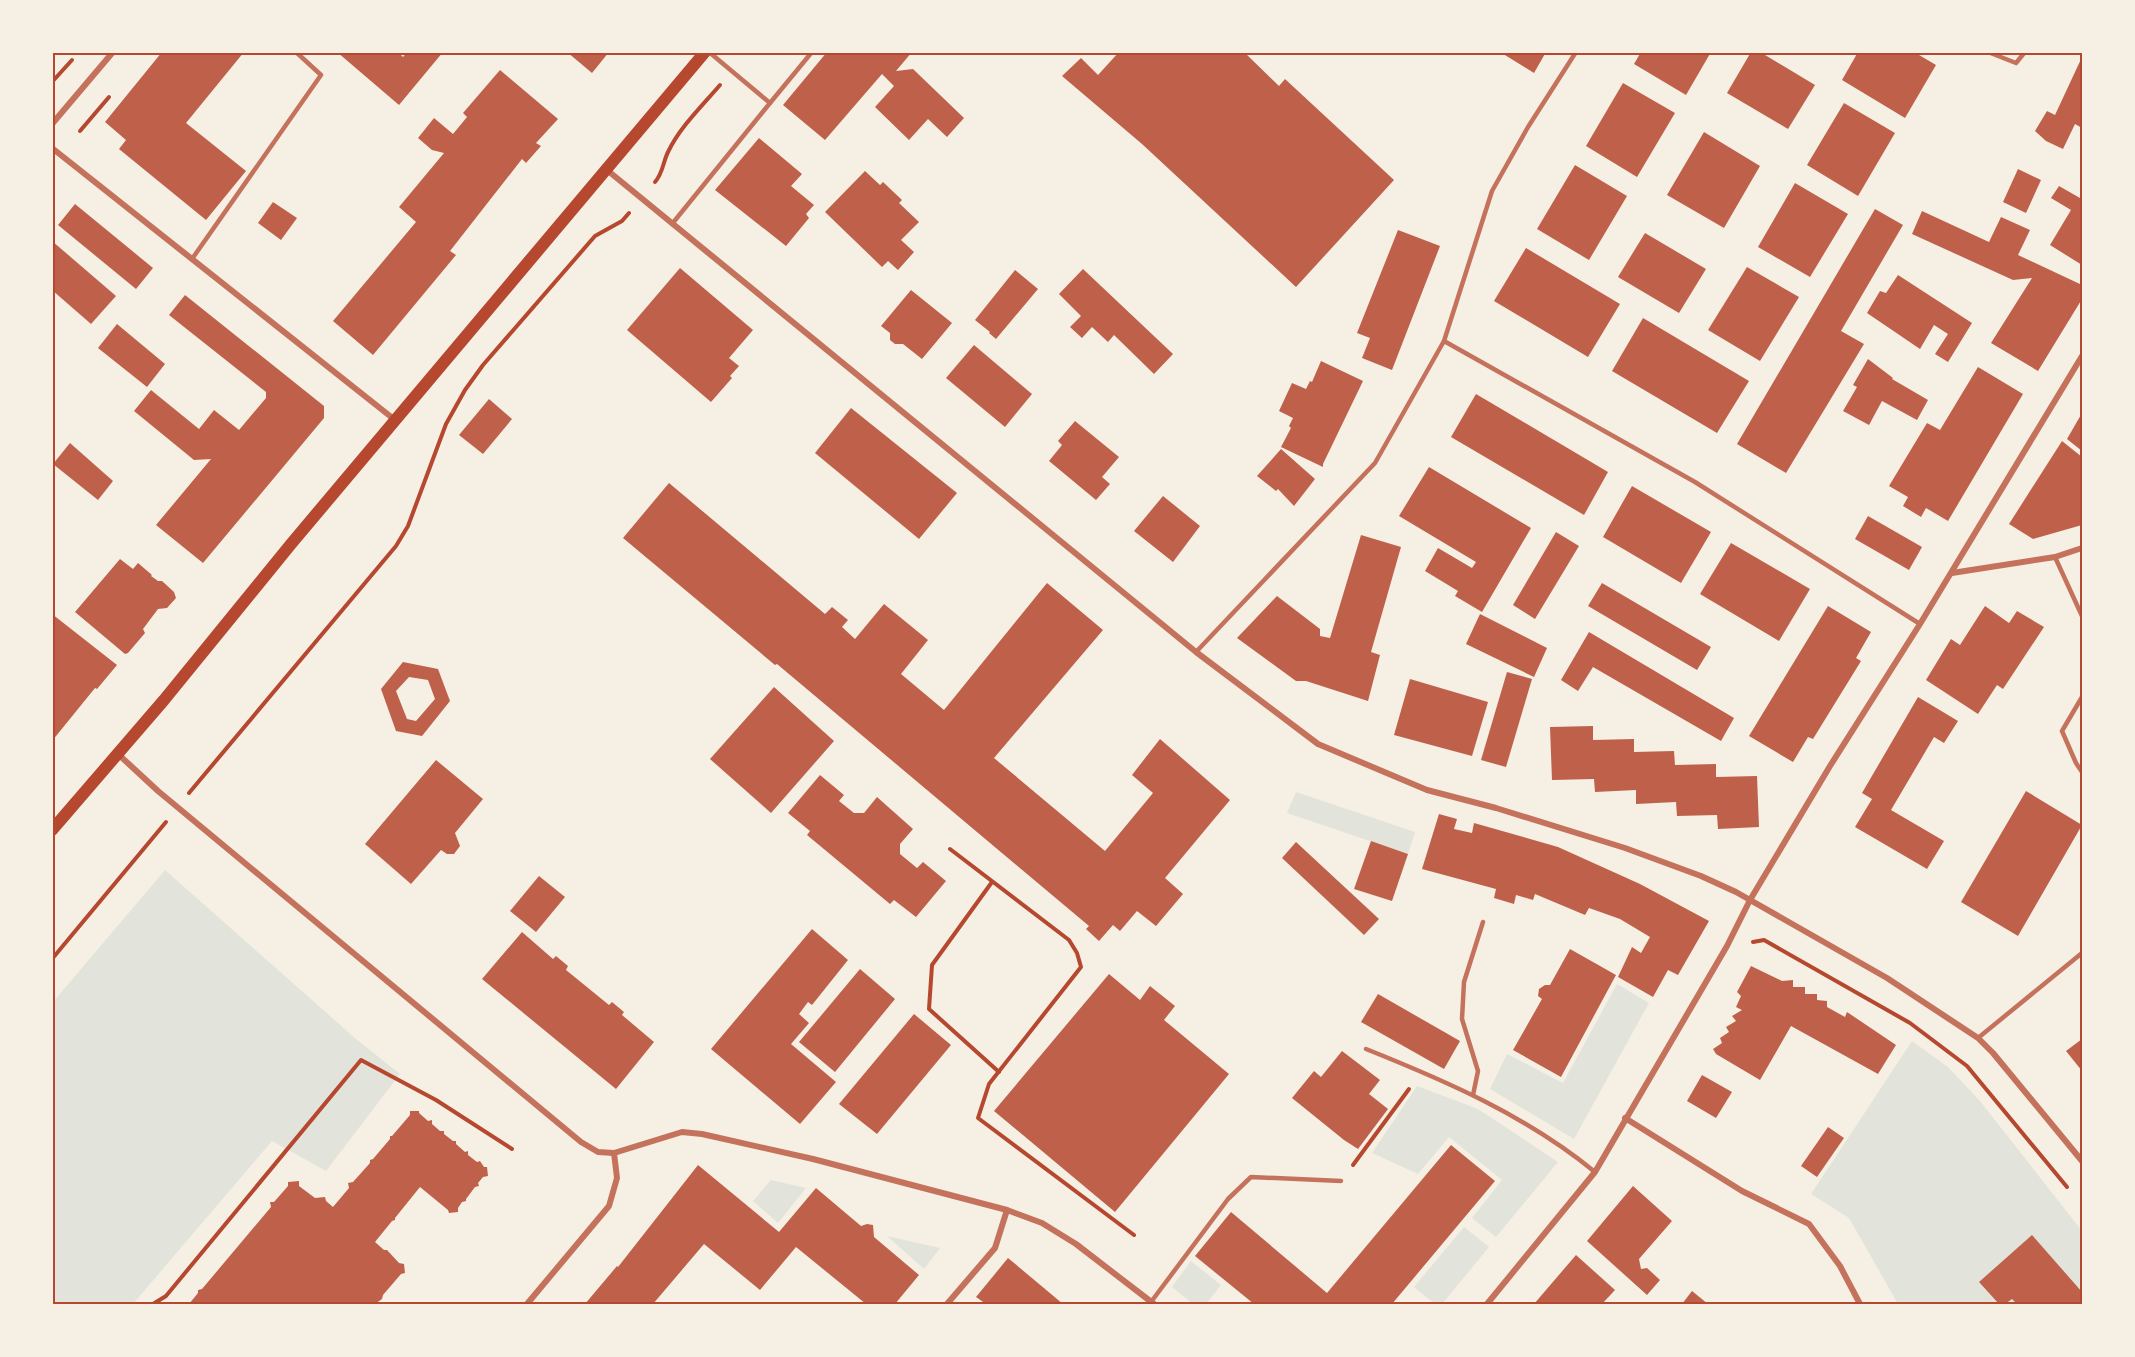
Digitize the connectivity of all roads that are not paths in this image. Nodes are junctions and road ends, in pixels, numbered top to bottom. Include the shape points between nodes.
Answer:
1 (113, 52) edge
2 (296, 52) edge
3 (707, 52) edge
4 (812, 52) edge
5 (1576, 52) edge
6 (1988, 52) edge
7 (2025, 52) edge
8 (770, 103) junction
9 (52, 124) edge
10 (52, 148) edge
11 (608, 170) junction
12 (672, 224) junction
13 (192, 259) junction
14 (1444, 341) junction
15 (2082, 356) edge
16 (395, 420) junction
17 (2082, 548) edge
18 (2055, 558) junction
19 (1952, 573) junction
20 (2082, 616) edge
21 (1920, 624) junction
22 (1196, 652) junction
23 (2082, 697) edge
24 (117, 754) junction
25 (2082, 772) edge
26 (52, 830) edge
27 (1750, 900) junction
28 (1483, 922) dead end
29 (2082, 953) edge
30 (1978, 1038) junction
31 (1366, 1049) dead end
32 (1473, 1095) junction
33 (1625, 1118) junction
34 (614, 1152) junction
35 (2082, 1161) edge
36 (1595, 1172) junction
37 (1341, 1181) road end
38 (1007, 1210) junction
39 (1152, 1303) edge
40 (528, 1305) edge
41 (947, 1305) edge
42 (1487, 1305) edge
43 (1860, 1305) edge

1 - 9 street
2 - 13 lane via 321,75
3 - 8 lane
3 - 11 main road
4 - 8 lane
5 - 14 lane via 1492,191
6 - 7 lane via 2016,63
8 - 12 lane
10 - 13 street
11 - 12 street
11 - 16 main road
12 - 22 street
13 - 16 street
14 - 21 lane via 1695,482
14 - 22 lane via 1375,463
15 - 19 street
16 - 24 main road
17 - 18 street
18 - 19 street
18 - 20 lane
19 - 21 street
21 - 27 street
22 - 27 street via 1318,744 1427,790 1625,848 1701,876
23 - 25 lane via 2062,731
24 - 26 main road
24 - 34 street via 580,1142 598,1152
27 - 30 street via 1887,978
27 - 33 street
28 - 32 lane via 1464,982 1462,1018 1478,1071
29 - 30 lane
30 - 35 street
31 - 32 lane
32 - 36 lane via 1574,1155
33 - 36 street
33 - 43 street via 1742,1191 1809,1224 1840,1266
34 - 38 street via 682,1132 702,1134
34 - 40 street via 617,1178 609,1206
36 - 42 street
37 - 39 lane via 1251,1177 1228,1199
38 - 39 street via 1042,1223 1076,1244
38 - 41 street via 995,1248

